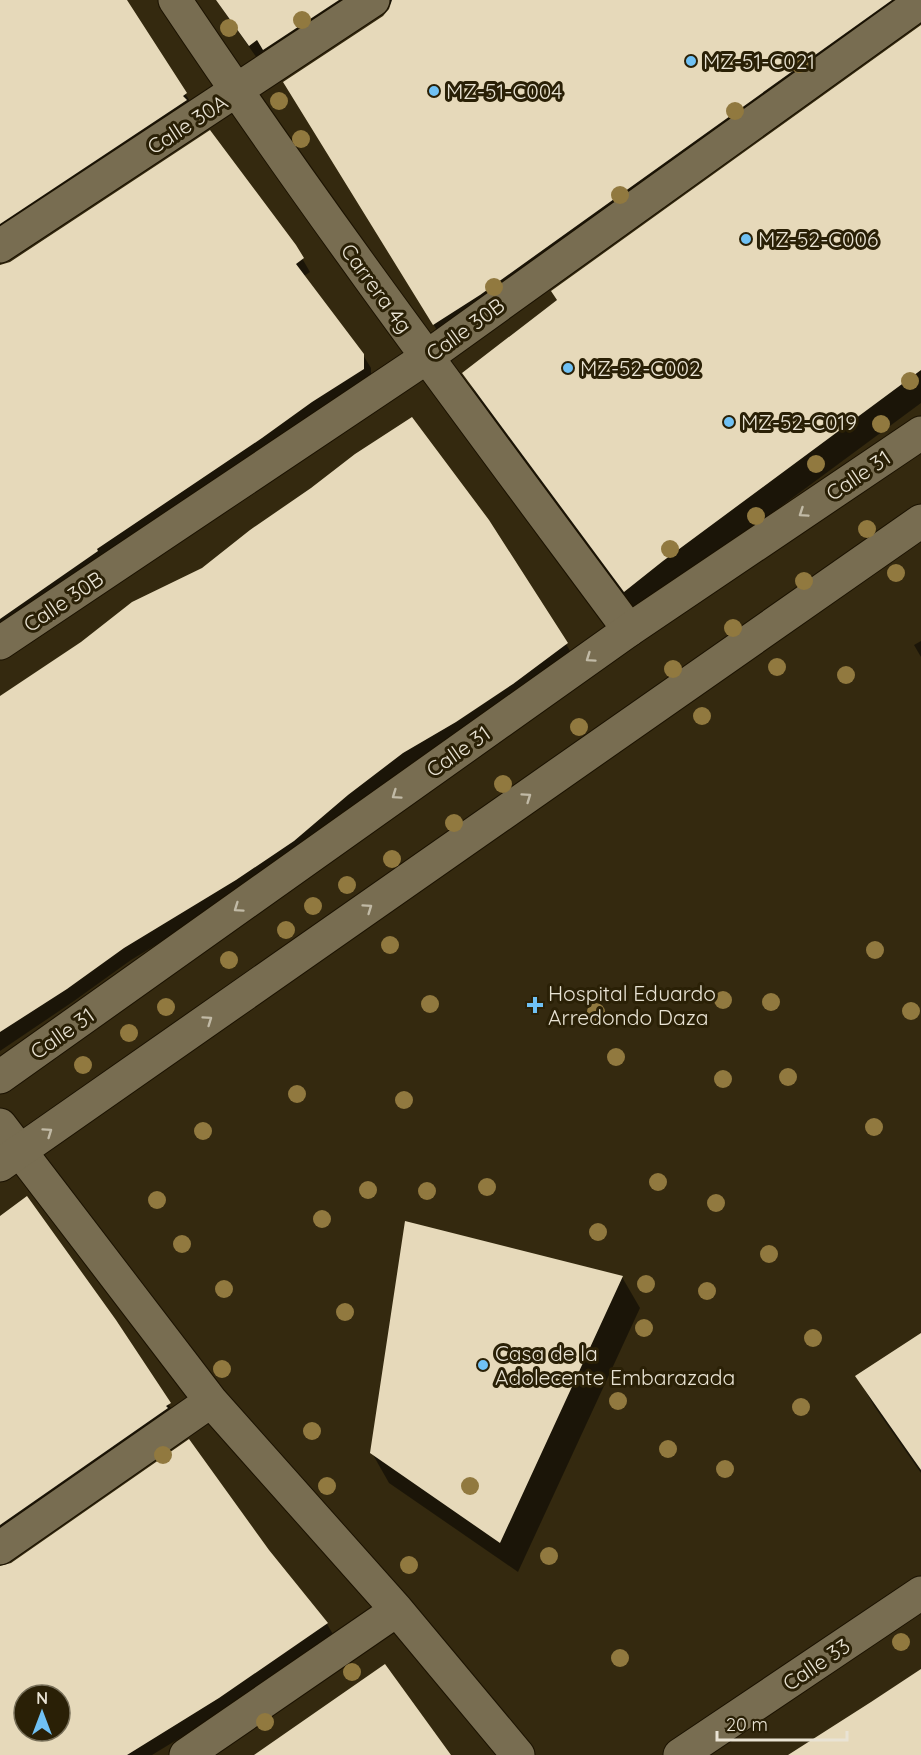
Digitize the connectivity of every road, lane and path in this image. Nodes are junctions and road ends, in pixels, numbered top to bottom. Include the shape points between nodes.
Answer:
1 (175, 0) edge
2 (373, 0) edge
3 (921, 2) edge
4 (237, 92) junction
5 (0, 246) edge
6 (427, 357) junction
7 (921, 433) edge
8 (921, 521) edge
9 (629, 630) junction
10 (0, 643) edge
11 (0, 1077) edge
12 (0, 1125) edge
13 (10, 1159) edge
14 (211, 1401) junction
15 (0, 1548) edge
16 (921, 1593) edge
17 (397, 1610) junction
18 (186, 1755) edge
19 (518, 1755) edge
20 (680, 1755) edge

1 - 4 street, Carrera 4g
2 - 4 street, Calle 30A
3 - 6 street, Calle 30B
4 - 5 street, Calle 30A
4 - 6 street, Carrera 4g
6 - 9 street, Carrera 4g
6 - 10 street, Calle 30B
7 -> 9 street, Calle 31
13 -> 8 street
9 -> 11 street, Calle 31
12 - 13 street
13 - 14 street
14 - 15 street
14 - 17 street
16 - 20 street, Calle 33
17 - 18 street
17 - 19 street

